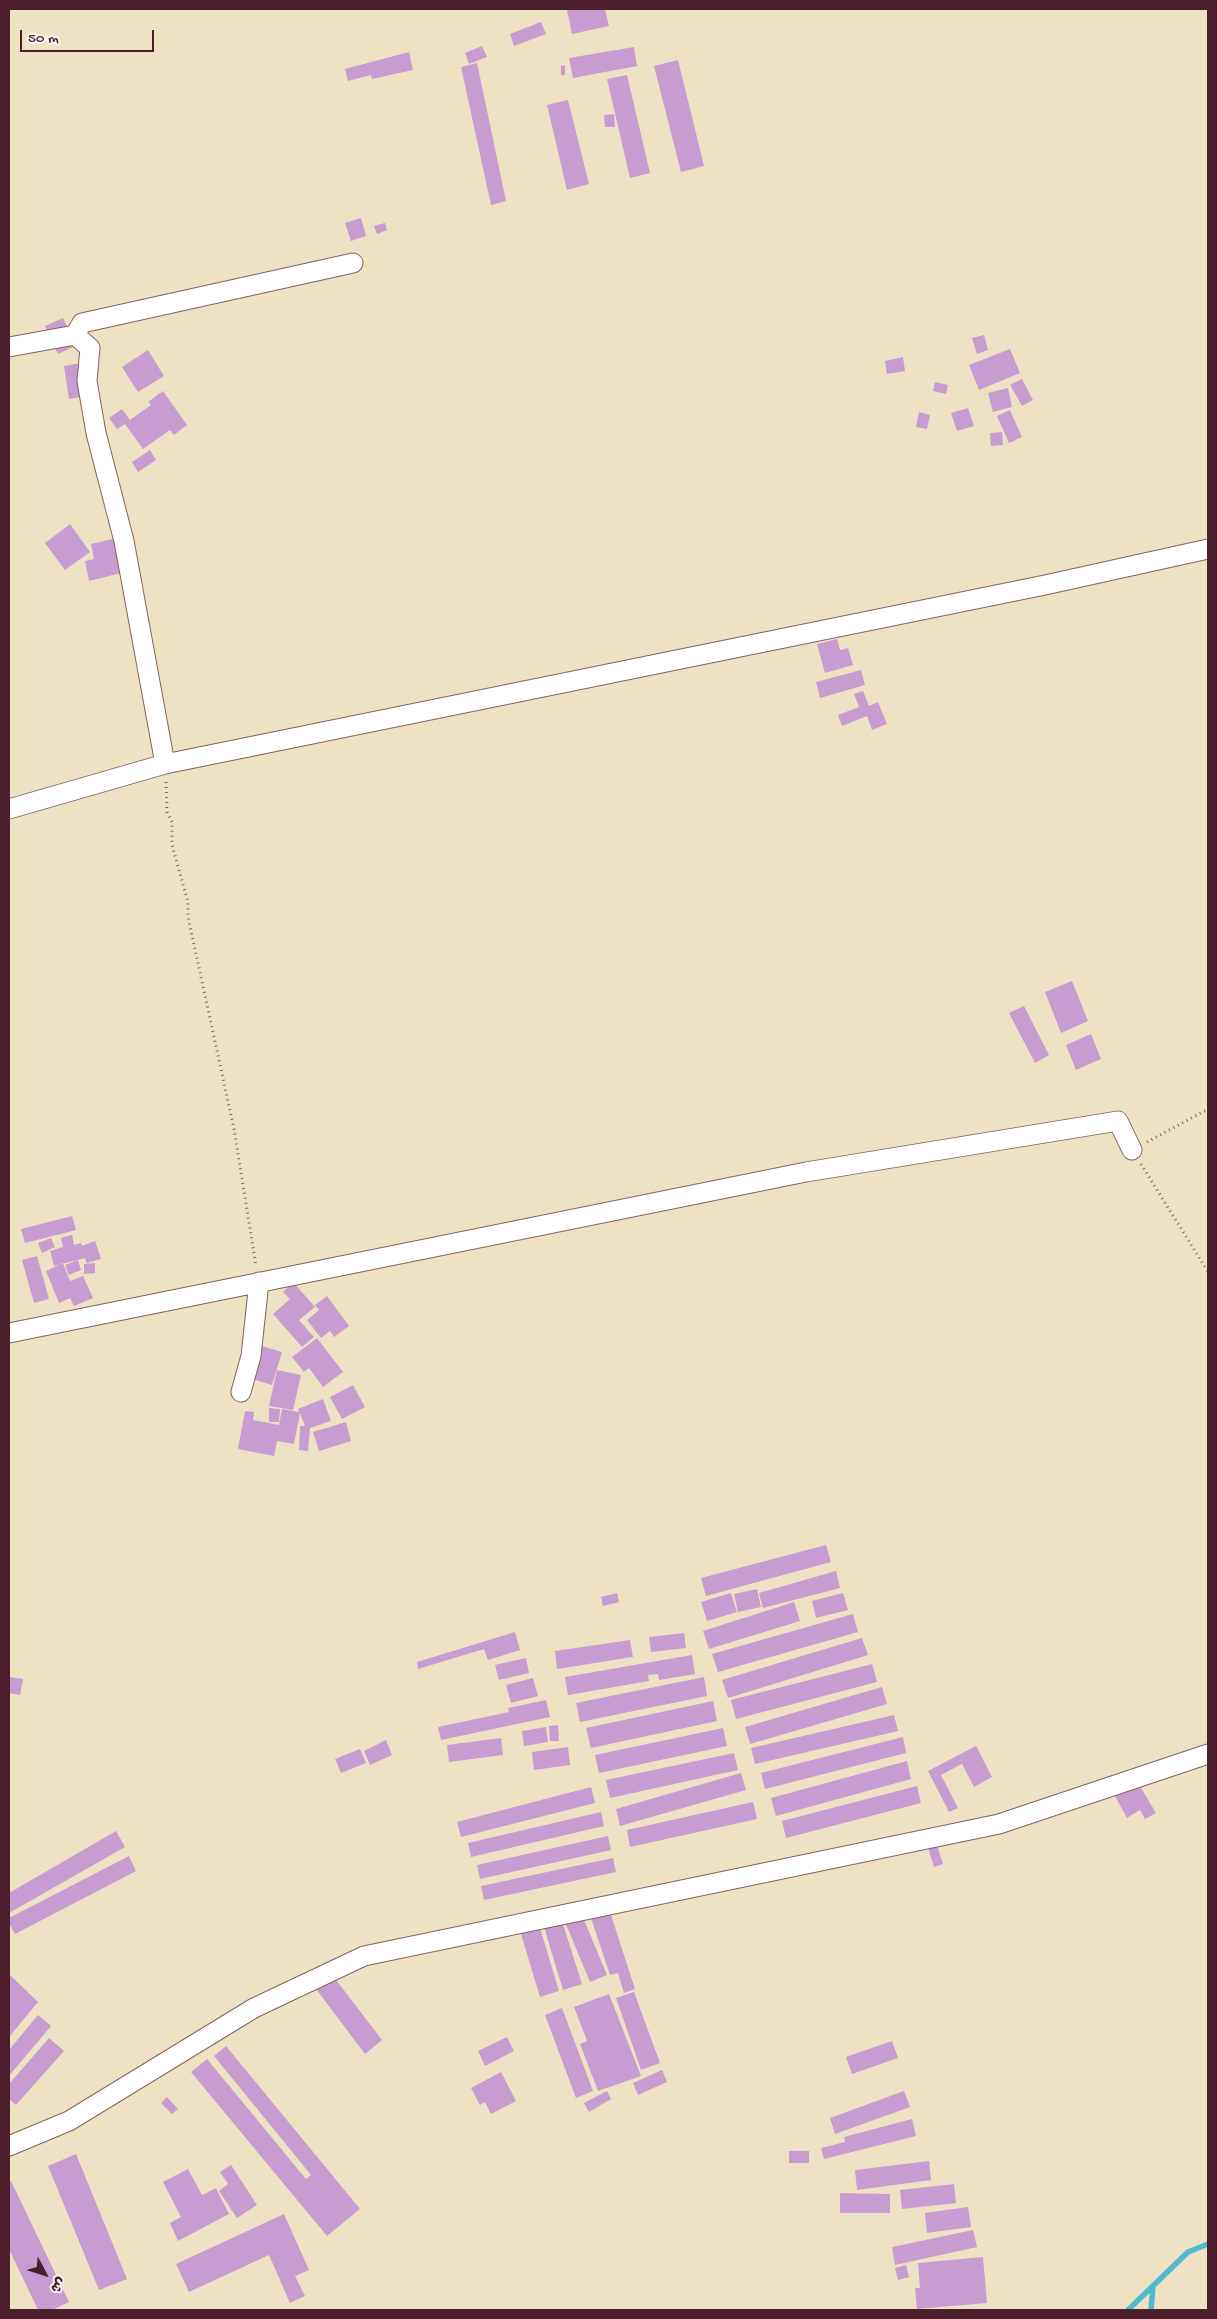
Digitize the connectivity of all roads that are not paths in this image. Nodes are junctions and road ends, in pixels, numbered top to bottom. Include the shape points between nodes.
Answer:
1 (353, 263) dead end
2 (78, 329) junction
3 (9, 347) edge
4 (1208, 549) edge
5 (165, 764) junction
6 (9, 809) edge
7 (1132, 1150) road end
8 (259, 1282) junction
9 (9, 1333) edge
10 (241, 1392) dead end
11 (1208, 1754) edge
12 (9, 2146) edge

1 - 2 street
2 - 3 street
2 - 5 street via 90,348 87,381 96,433 124,541
4 - 5 street
5 - 6 street
7 - 8 street via 1118,1121 806,1172
8 - 9 street
8 - 10 street via 251,1356
11 - 12 street via 999,1824 364,1956 254,2008 69,2121

